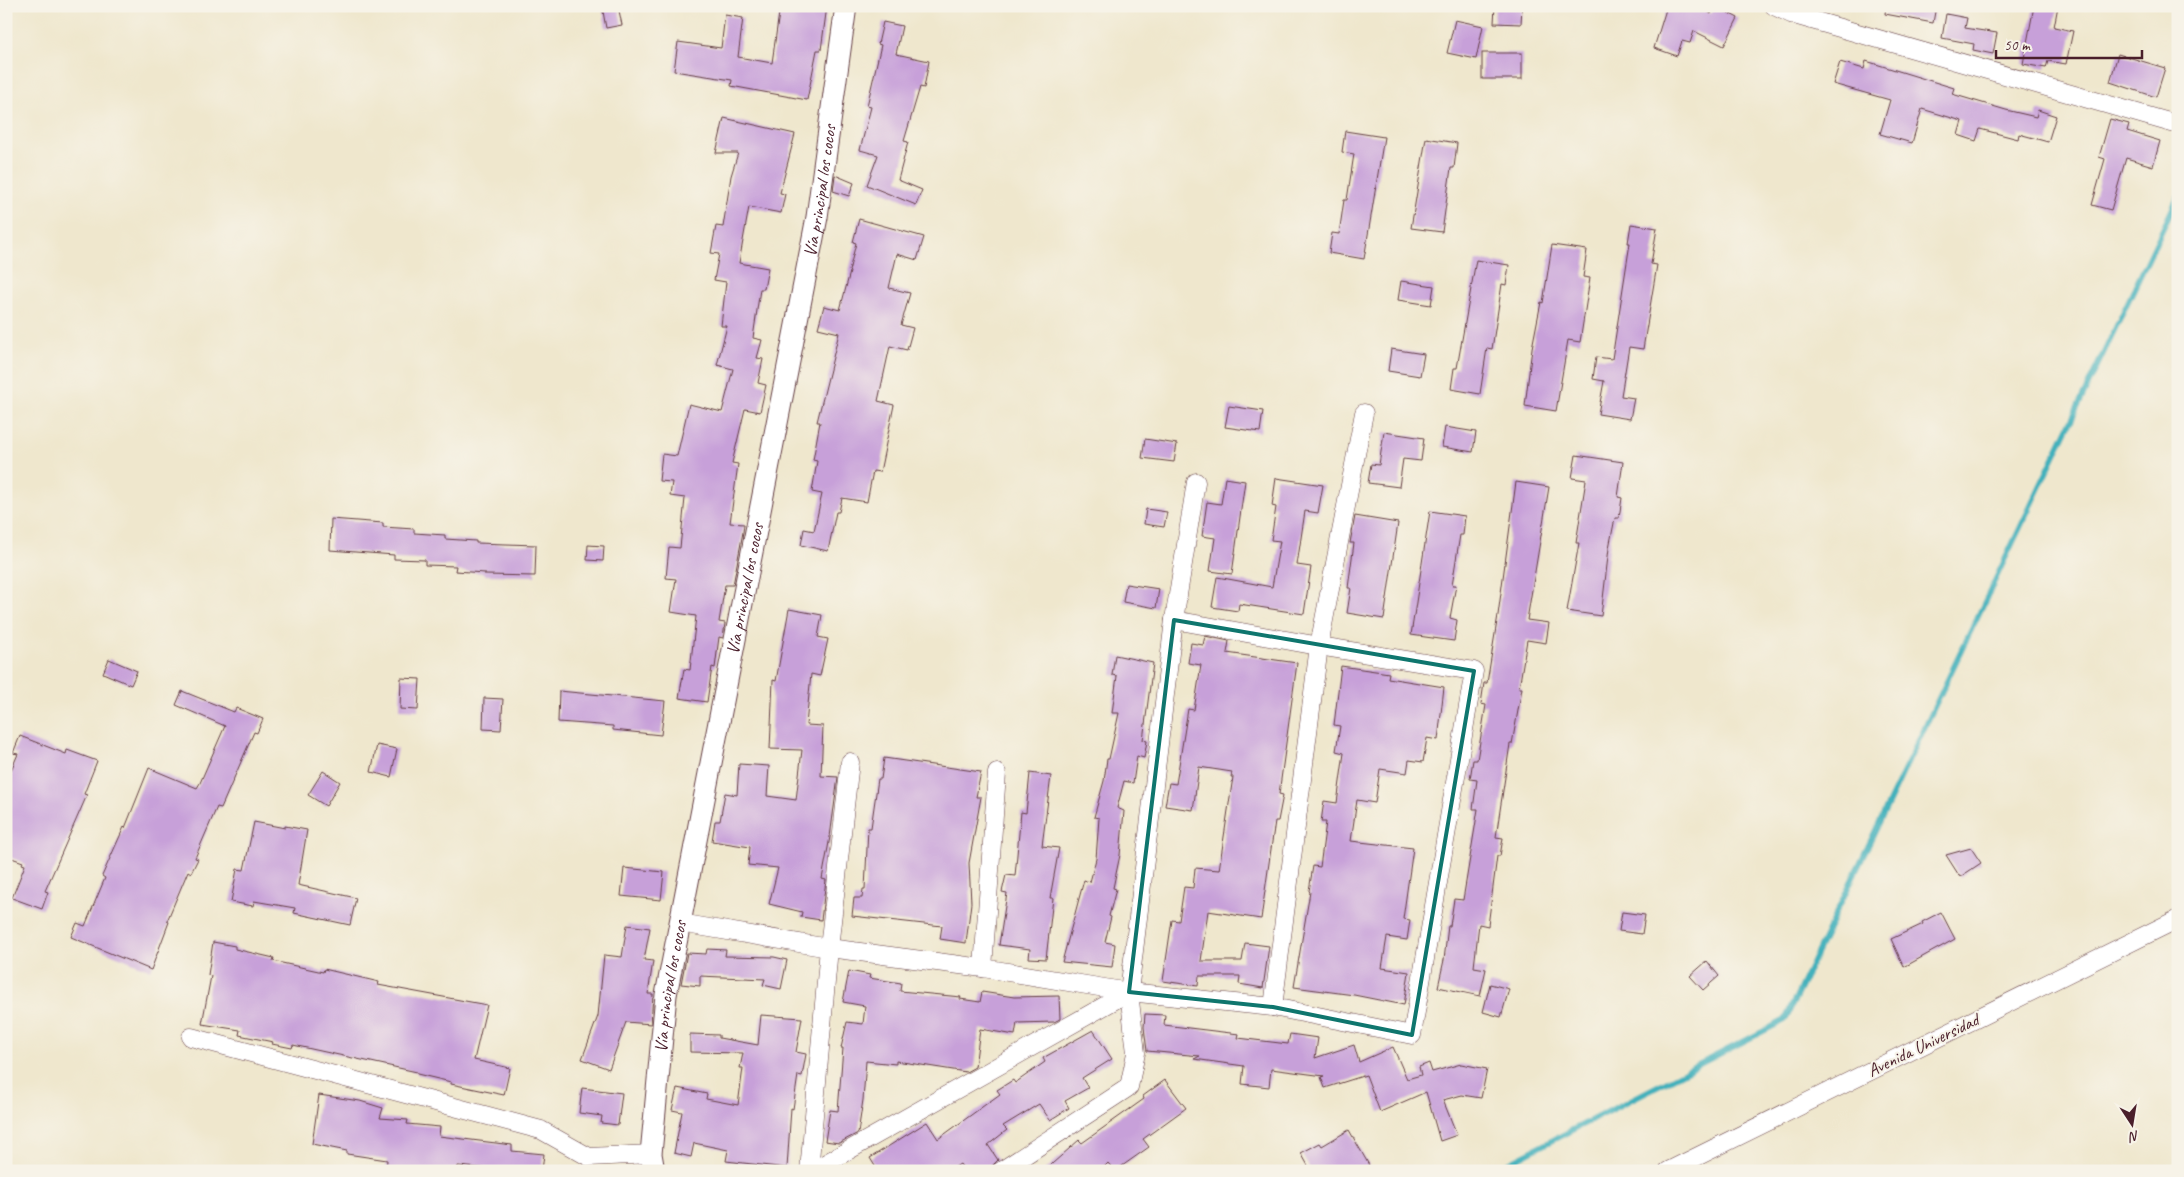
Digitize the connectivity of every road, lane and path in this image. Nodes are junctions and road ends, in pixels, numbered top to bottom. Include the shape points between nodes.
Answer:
1 (846, 6) edge
2 (1774, 6) edge
3 (2172, 123) dead end
4 (1364, 413) dead end
5 (1196, 482) dead end
6 (1174, 620) junction
7 (1318, 646) junction
8 (850, 762) dead end
9 (996, 773) dead end
10 (2178, 919) edge
11 (680, 923) junction
12 (829, 948) junction
13 (983, 968) junction
14 (1129, 992) junction
15 (1273, 1007) junction
16 (191, 1037) dead end
17 (653, 1162) edge
18 (810, 1171) edge
19 (1001, 1171) edge
20 (1668, 1171) edge

1 - 11 street, Vía principal los cocos via 817,218
2 - 3 street via 1791,14
4 - 7 street
5 - 6 street
6 - 7 street
6 - 14 street
7 - 15 street
7 - 15 street via 1474,671 1412,1034
8 - 12 street
9 - 13 street
10 - 20 street, Avenida Universidad
11 - 12 street
11 - 17 street, Vía principal los cocos via 666,995
12 - 13 street
12 - 18 street
13 - 14 street
14 - 15 street
14 - 18 street
14 - 19 street via 1136,1053 1129,1088
16 - 17 street via 541,1130 589,1157

